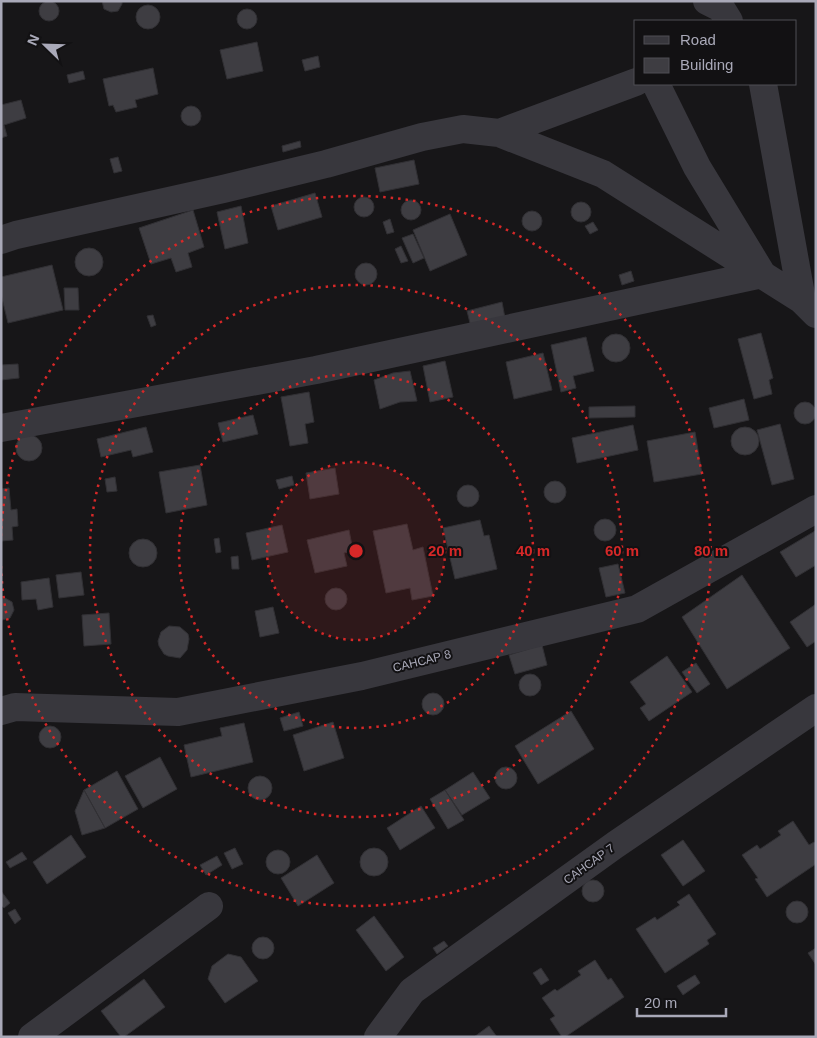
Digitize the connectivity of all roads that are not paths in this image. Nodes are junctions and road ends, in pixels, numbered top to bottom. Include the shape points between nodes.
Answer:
1 (707, 1) edge
2 (728, 20) edge
3 (634, 83) edge
4 (656, 85) edge
5 (763, 85) edge
6 (499, 133) junction
7 (1, 240) edge
8 (762, 274) junction
9 (811, 300) edge
10 (1, 428) edge
11 (816, 509) edge
12 (816, 708) edge
13 (1, 711) edge
14 (209, 906) dead end
15 (32, 1037) edge
16 (378, 1037) edge

1 - 2 street via 721,8
3 - 6 street
4 - 8 street via 697,167
5 - 9 street
6 - 7 street via 463,129 422,137 232,187
6 - 8 street via 603,174
8 - 9 street
8 - 10 street via 316,370
11 - 13 street, САНСАР 8 via 637,609 362,676 178,712 15,707
12 - 16 street, САНСАР 7 via 615,845 412,991
14 - 15 street

